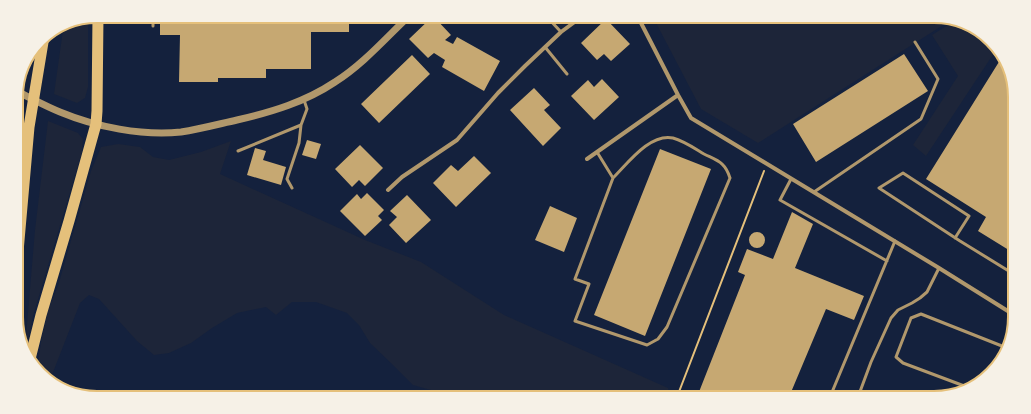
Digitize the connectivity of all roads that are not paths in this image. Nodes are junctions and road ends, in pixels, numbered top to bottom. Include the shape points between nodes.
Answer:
1 (98, 23) edge
2 (152, 23) edge
3 (402, 23) edge
4 (553, 23) edge
5 (574, 23) edge
6 (641, 23) edge
7 (152, 26) dead end
8 (562, 32) junction
9 (915, 42) dead end
10 (42, 47) edge
11 (545, 47) junction
12 (567, 74) dead end
13 (23, 94) edge
14 (678, 95) junction
15 (304, 100) junction
16 (96, 124) junction
17 (301, 125) junction
18 (238, 151) dead end
19 (597, 152) junction
20 (587, 159) dead end
21 (614, 178) junction
22 (791, 179) junction
23 (292, 188) dead end
24 (388, 190) dead end
25 (814, 192) junction
26 (23, 195) edge
27 (955, 238) junction
28 (895, 241) junction
29 (887, 261) junction
30 (939, 268) junction
31 (1008, 270) edge
32 (1008, 310) edge
33 (1002, 346) edge
34 (32, 352) edge
35 (962, 385) edge
36 (833, 391) edge
37 (860, 391) edge

1 - 16 highway
2 - 7 lane
3 - 15 street via 362,62
4 - 8 lane
5 - 8 street
6 - 14 street
8 - 11 street
9 - 25 lane via 938,79 920,119
10 - 26 highway via 29,127
11 - 12 lane
11 - 24 street via 498,93 456,140 402,177
13 - 16 street via 60,112
14 - 19 street
14 - 22 street via 691,118
15 - 16 street via 258,116 180,132 144,133
15 - 17 lane via 307,109
16 - 34 highway
17 - 18 lane
17 - 23 lane via 299,143 287,179
19 - 20 street
19 - 21 lane
21 - 21 lane via 575,279 589,284 575,320 647,345 658,339 667,327 730,178 723,164 672,138 660,139 644,147
22 - 25 street
22 - 29 lane via 780,200
25 - 28 street
27 - 27 lane via 905,205 879,188 903,173 969,216
27 - 31 lane
28 - 29 lane
28 - 30 street
29 - 36 lane
30 - 32 street
30 - 37 lane via 927,292 898,310 891,318
33 - 35 lane via 921,314 912,318 896,357 903,363

